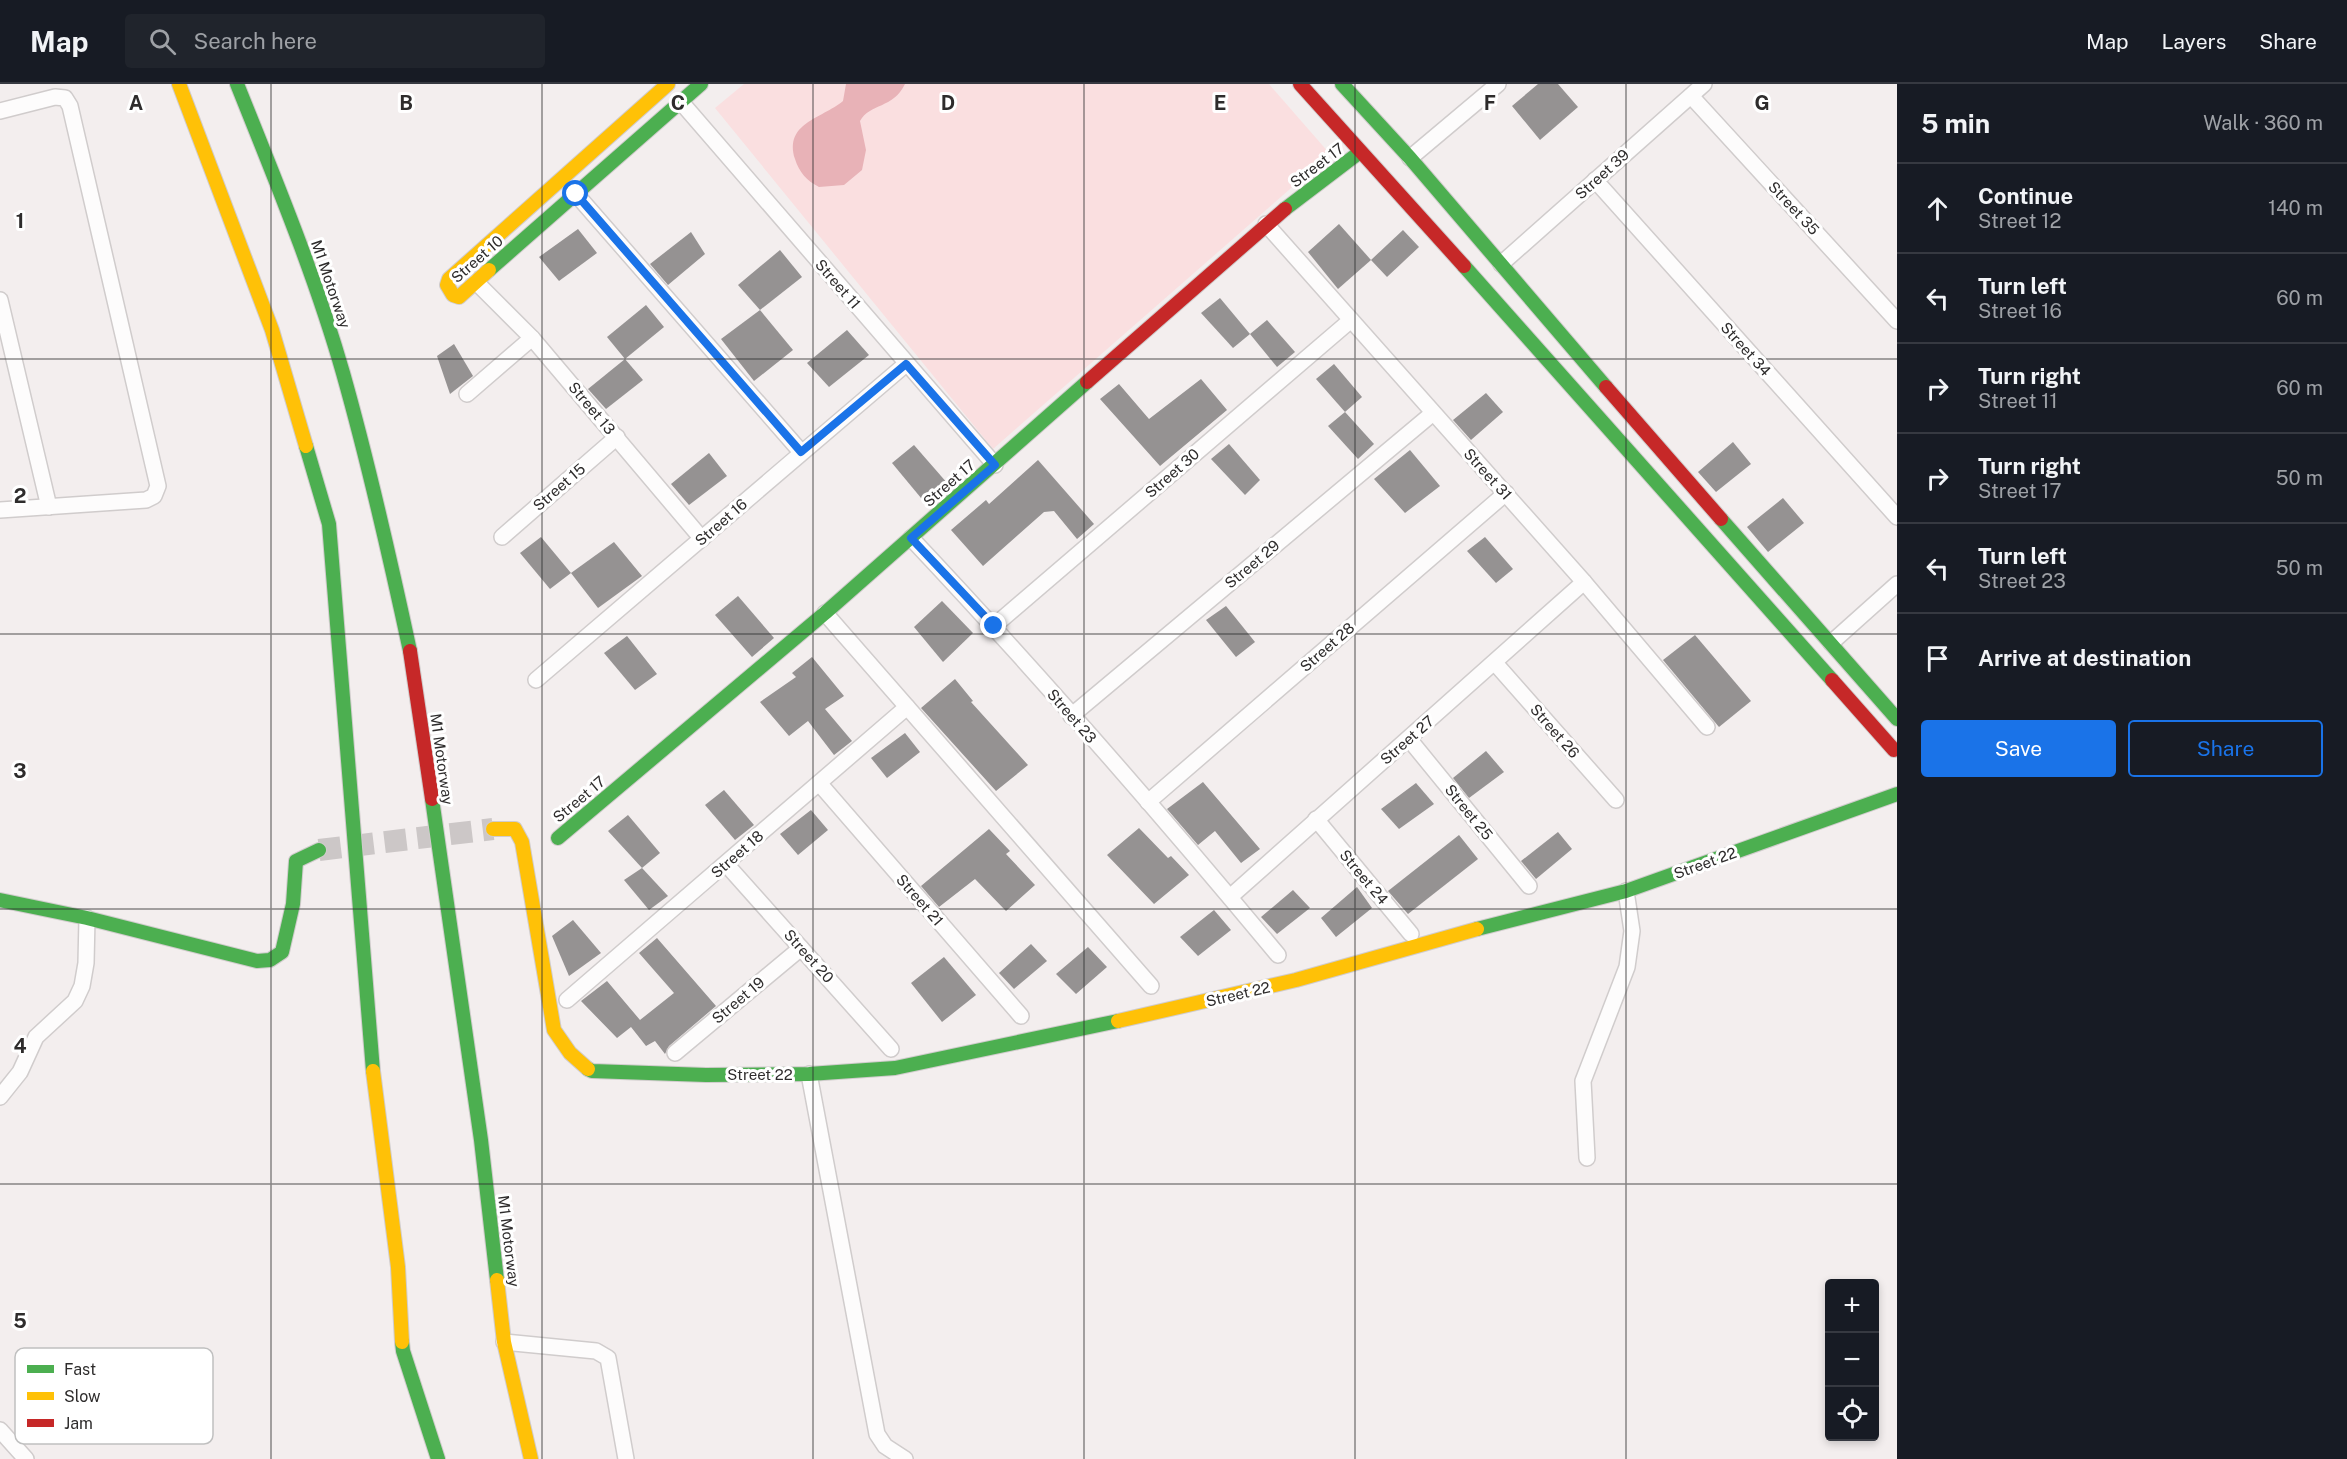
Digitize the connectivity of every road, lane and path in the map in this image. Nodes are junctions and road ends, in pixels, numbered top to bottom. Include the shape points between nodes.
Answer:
1 (179, 84) edge
2 (237, 84) edge
3 (668, 84) edge
4 (701, 84) edge
5 (1300, 84) edge
6 (1342, 84) edge
7 (1498, 84) edge
8 (1704, 84) edge
9 (1691, 96) junction
10 (681, 102) junction
11 (0, 111) edge
12 (1360, 153) junction
13 (1410, 158) junction
14 (1595, 180) junction
15 (576, 194) junction
16 (1266, 224) junction
17 (1501, 264) junction
18 (476, 282) junction
19 (0, 300) edge
20 (1351, 320) junction
21 (1897, 321) edge
22 (1562, 337) junction
23 (532, 338) junction
24 (1544, 354) junction
25 (906, 364) junction
26 (467, 394) dead end
27 (1433, 412) junction
28 (617, 437) junction
29 (801, 452) junction
30 (995, 465) junction
31 (1506, 493) junction
32 (49, 507) junction
33 (0, 510) edge
34 (1897, 517) edge
35 (502, 537) dead end
36 (911, 538) junction
37 (702, 539) junction
38 (1584, 582) junction
39 (1897, 584) edge
40 (825, 613) junction
41 (994, 626) junction
42 (1831, 643) junction
43 (1495, 663) junction
44 (536, 680) dead end
45 (907, 707) junction
46 (1071, 716) junction
47 (1897, 719) edge
48 (1707, 727) dead end
49 (1409, 739) junction
50 (1896, 749) edge
51 (819, 783) junction
52 (1897, 794) edge
53 (1616, 800) dead end
54 (1148, 802) junction
55 (1316, 819) junction
56 (493, 829) tunnel mouth
57 (558, 838) dead end
58 (319, 850) tunnel mouth
59 (726, 864) junction
60 (1529, 886) dead end
61 (1626, 891) junction
62 (1230, 897) junction
63 (0, 900) edge
64 (87, 918) junction
65 (1411, 934) dead end
66 (801, 948) junction
67 (1278, 955) dead end
68 (1151, 986) dead end
69 (567, 1000) dead end
70 (1021, 1016) dead end
71 (891, 1049) dead end
72 (675, 1053) dead end
73 (809, 1074) junction
74 (0, 1097) edge
75 (1587, 1158) dead end
76 (504, 1342) junction
77 (0, 1430) edge
78 (26, 1459) edge
79 (438, 1459) edge
80 (531, 1459) edge
81 (626, 1459) edge
82 (905, 1459) edge

1 - 79 main road via 272,330 329,525 366,996 398,1268 403,1351
2 - 76 main road, M1 Motorway via 297,234 343,372 412,658 481,1140
3 - 18 main road, Street 10 via 449,279 447,285 459,297
4 - 10 main road, Street 10
5 - 12 main road
6 - 13 main road
7 - 13 street
8 - 9 street, Street 39
9 - 14 street, Street 39
9 - 21 street, Street 35
10 - 15 main road, Street 10
10 - 25 street, Street 11
11 - 32 street via 55,97 65,98 70,106 158,486 154,496 146,500
12 - 16 main road, Street 17
12 - 24 main road
13 - 17 main road
14 - 17 street, Street 39
14 - 34 street, Street 34
15 - 18 main road, Street 10
15 - 29 street
16 - 20 street, Street 31
16 - 30 main road, Street 17
17 - 22 main road
18 - 23 street, Street 13
19 - 32 street
20 - 27 street, Street 31
20 - 41 street, Street 30
22 - 24 street
22 - 42 main road
23 - 26 street
23 - 28 street, Street 13
24 - 50 main road
25 - 29 street, Street 16
25 - 30 street, Street 11
27 - 31 street, Street 31
27 - 46 street, Street 29
28 - 35 street, Street 15
28 - 37 street, Street 13
29 - 37 street, Street 16
30 - 36 main road, Street 17
31 - 38 street, Street 31
31 - 54 street, Street 28
32 - 33 street
36 - 40 main road, Street 17
36 - 41 street, Street 23
37 - 44 street, Street 16
38 - 43 street, Street 27
38 - 48 street, Street 31
39 - 42 street
40 - 45 street
40 - 57 main road, Street 17
41 - 46 street, Street 23
42 - 47 main road
43 - 49 street, Street 27
43 - 53 street, Street 26
45 - 51 street, Street 18
45 - 68 street
46 - 54 street, Street 23
49 - 55 street, Street 27
49 - 60 street, Street 25
51 - 59 street, Street 18
51 - 70 street, Street 21
52 - 61 main road, Street 22
54 - 62 street, Street 23
55 - 62 street, Street 27
55 - 65 street, Street 24
56 - 73 main road, Street 22 via 515,829 522,842 554,1030 564,1049 592,1071
58 - 64 main road via 296,861 293,904 282,952 270,960 256,961
59 - 66 street, Street 20
59 - 69 street, Street 18
61 - 73 main road, Street 22 via 1296,980 1052,1036 895,1068
61 - 75 street via 1632,931 1627,967 1583,1081
62 - 67 street, Street 23
63 - 64 main road
64 - 74 street via 86,963 75,1001 36,1037 20,1072
66 - 71 street, Street 20
66 - 72 street, Street 19
73 - 82 street via 877,1434 885,1446
76 - 80 main road, M1 Motorway
76 - 81 street via 596,1351 608,1358
77 - 78 street

